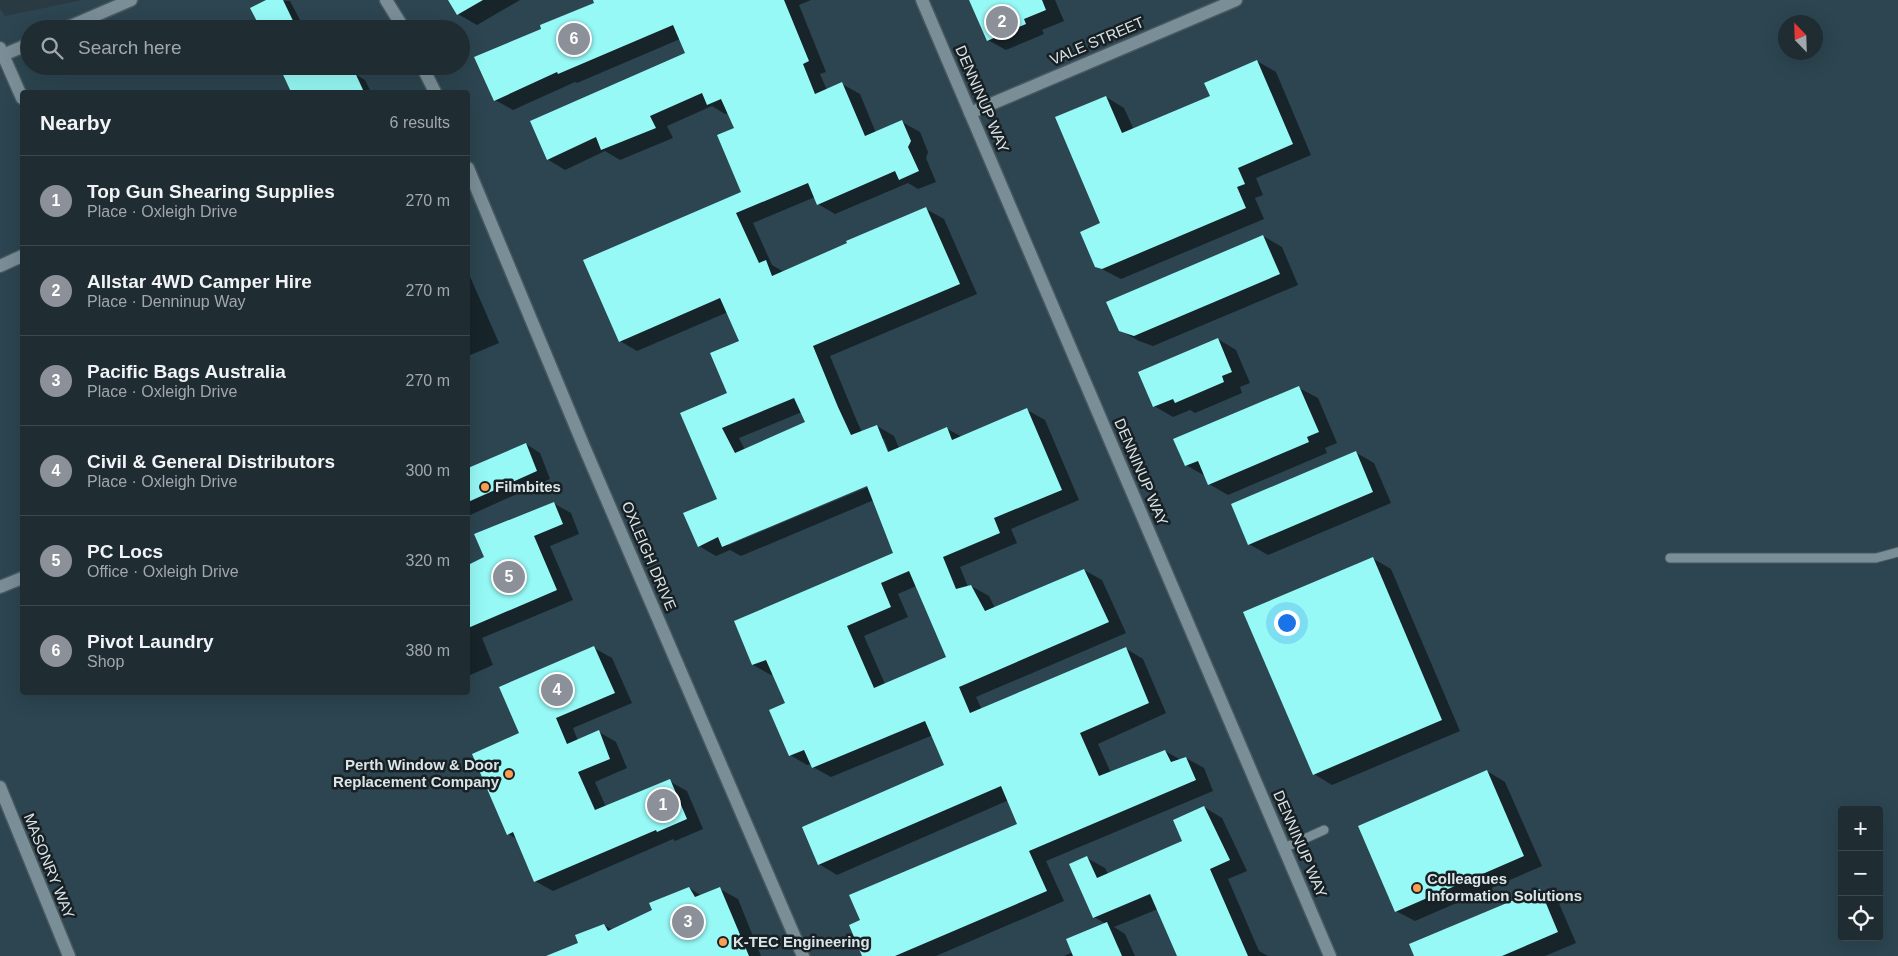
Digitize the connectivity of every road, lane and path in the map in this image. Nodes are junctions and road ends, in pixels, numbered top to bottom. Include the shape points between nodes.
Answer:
1 (130, 0) edge
2 (386, 0) edge
3 (922, 0) edge
4 (1236, 0) edge
5 (84, 20) edge
6 (398, 20) edge
7 (20, 46) edge
8 (2, 51) edge
9 (426, 75) edge
10 (434, 90) edge
11 (20, 93) edge
12 (970, 113) junction
13 (470, 173) edge
14 (20, 257) edge
15 (0, 266) edge
16 (1898, 552) edge
17 (1670, 558) dead end
18 (20, 579) edge
19 (0, 587) edge
20 (0, 787) edge
21 (1324, 830) dead end
22 (1284, 848) junction
23 (69, 956) edge
24 (804, 956) edge
25 (1330, 956) edge

1 - 5 street
2 - 6 street
3 - 12 street, DENNINUP WAY
4 - 12 street, VALE STREET
7 - 8 street
8 - 11 street
9 - 10 street
12 - 22 street, DENNINUP WAY
13 - 24 street, OXLEIGH DRIVE
14 - 15 street
16 - 17 lane via 1876,558
18 - 19 street
20 - 23 street, MASONRY WAY
21 - 22 lane
22 - 25 street, DENNINUP WAY

